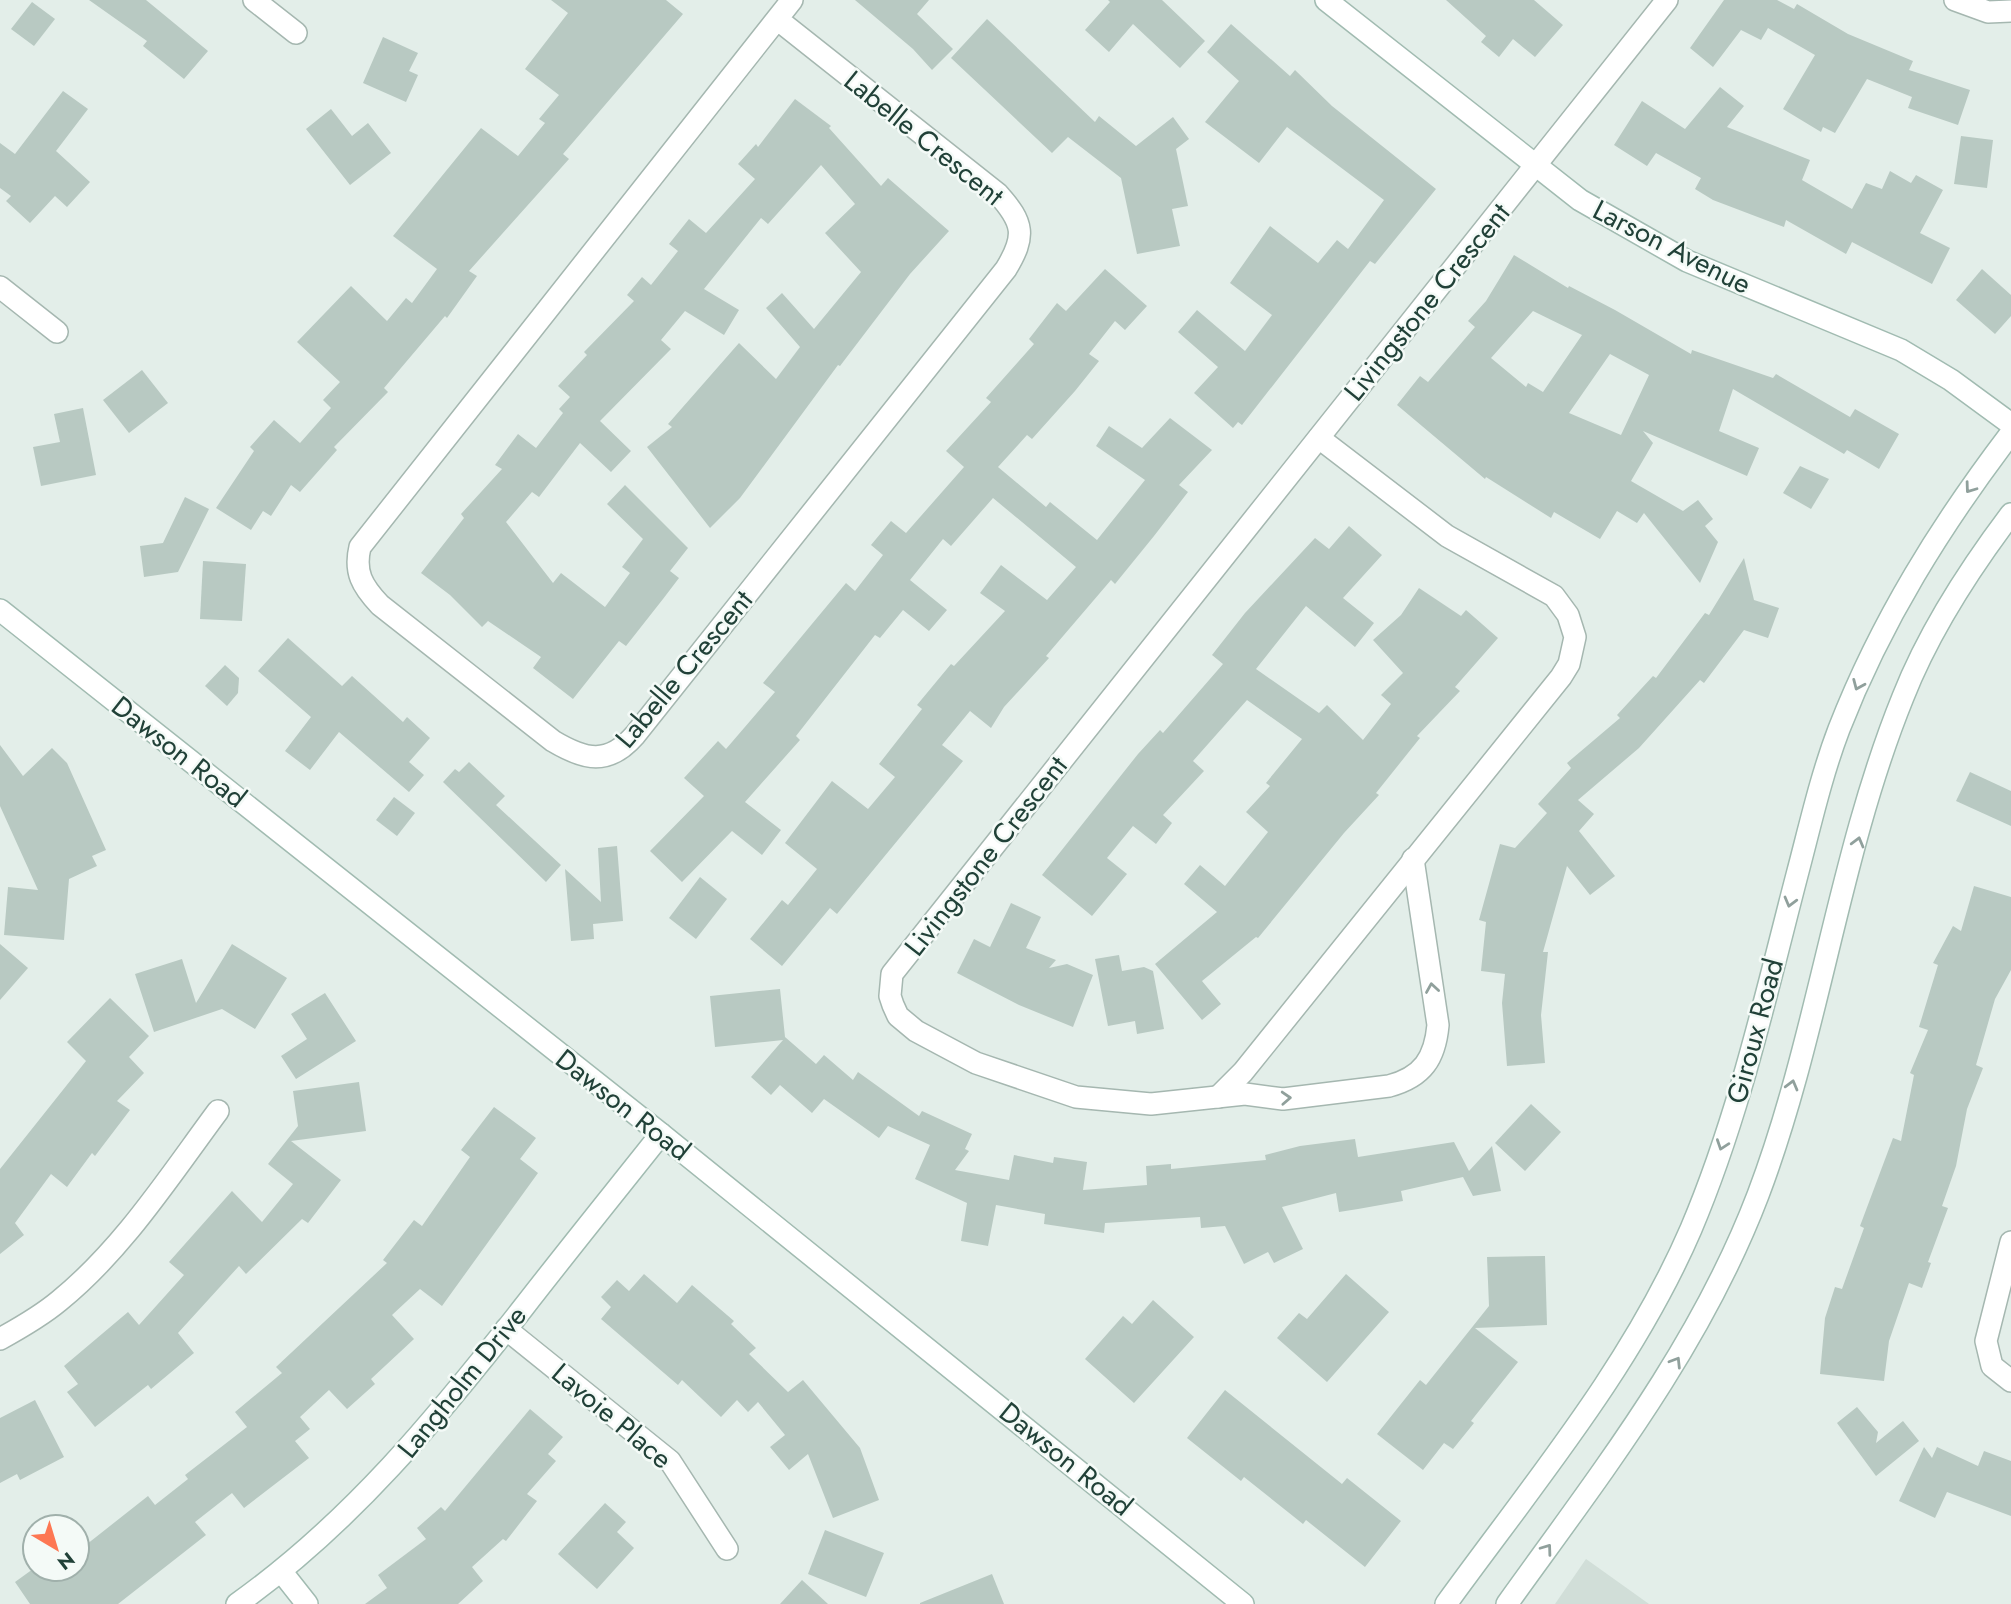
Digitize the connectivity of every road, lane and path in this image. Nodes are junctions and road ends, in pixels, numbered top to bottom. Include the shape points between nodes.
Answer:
1 (254, 0) edge
2 (792, 0) edge
3 (1326, 0) edge
4 (1667, 0) edge
5 (1955, 0) edge
6 (2011, 11) edge
7 (777, 19) junction
8 (296, 33) dead end
9 (1535, 166) junction
10 (0, 287) edge
11 (57, 332) dead end
12 (2011, 424) edge
13 (2011, 433) edge
14 (1319, 438) junction
15 (2011, 514) edge
16 (0, 610) edge
17 (1412, 859) junction
18 (1218, 1097) junction
19 (218, 1111) dead end
20 (661, 1134) junction
21 (2011, 1242) edge
22 (506, 1329) junction
23 (0, 1339) edge
24 (2011, 1381) edge
25 (726, 1549) dead end
26 (281, 1571) junction
27 (237, 1604) edge
28 (307, 1604) edge
29 (1243, 1604) edge
30 (1446, 1604) edge
31 (1507, 1604) edge

1 - 8 street
2 - 7 street, Labelle Crescent
3 - 9 street, Larson Avenue
4 - 9 street, Livingstone Crescent
5 - 6 street via 1988,12
7 - 7 street, Labelle Crescent via 360,547 357,570 361,582 380,605 552,741 584,756 617,753 635,735 1006,269 1021,240 1016,217 998,194
9 - 12 street, Larson Avenue via 1580,200 1652,243 1902,350
9 - 14 street, Livingstone Crescent
10 - 11 street
13 -> 30 street, Giroux Road via 1921,560 1839,730 1735,1105 1712,1177 1674,1266 1600,1392
14 - 17 street via 1433,527 1553,596 1574,626 1573,650 1561,677
14 - 18 street, Livingstone Crescent via 892,974 892,1005 905,1024 976,1063 1023,1081 1076,1097 1113,1101 1152,1104
31 -> 15 street, Giroux Road via 1641,1418 1698,1326 1737,1247 1777,1137 1890,730 1930,636
16 - 20 street, Dawson Road
17 - 18 street via 1243,1072
18 -> 17 street, Livingstone Crescent via 1245,1094 1283,1099 1389,1086 1425,1068 1438,1025
19 - 23 street via 103,1260 57,1304
20 - 22 street, Langholm Drive
20 - 29 street, Dawson Road
21 - 24 street via 1986,1341 1992,1366
22 - 25 street, Lavoie Place via 670,1461
22 - 26 street, Langholm Drive via 398,1461 328,1532
26 - 27 street, Langholm Drive
26 - 28 street

